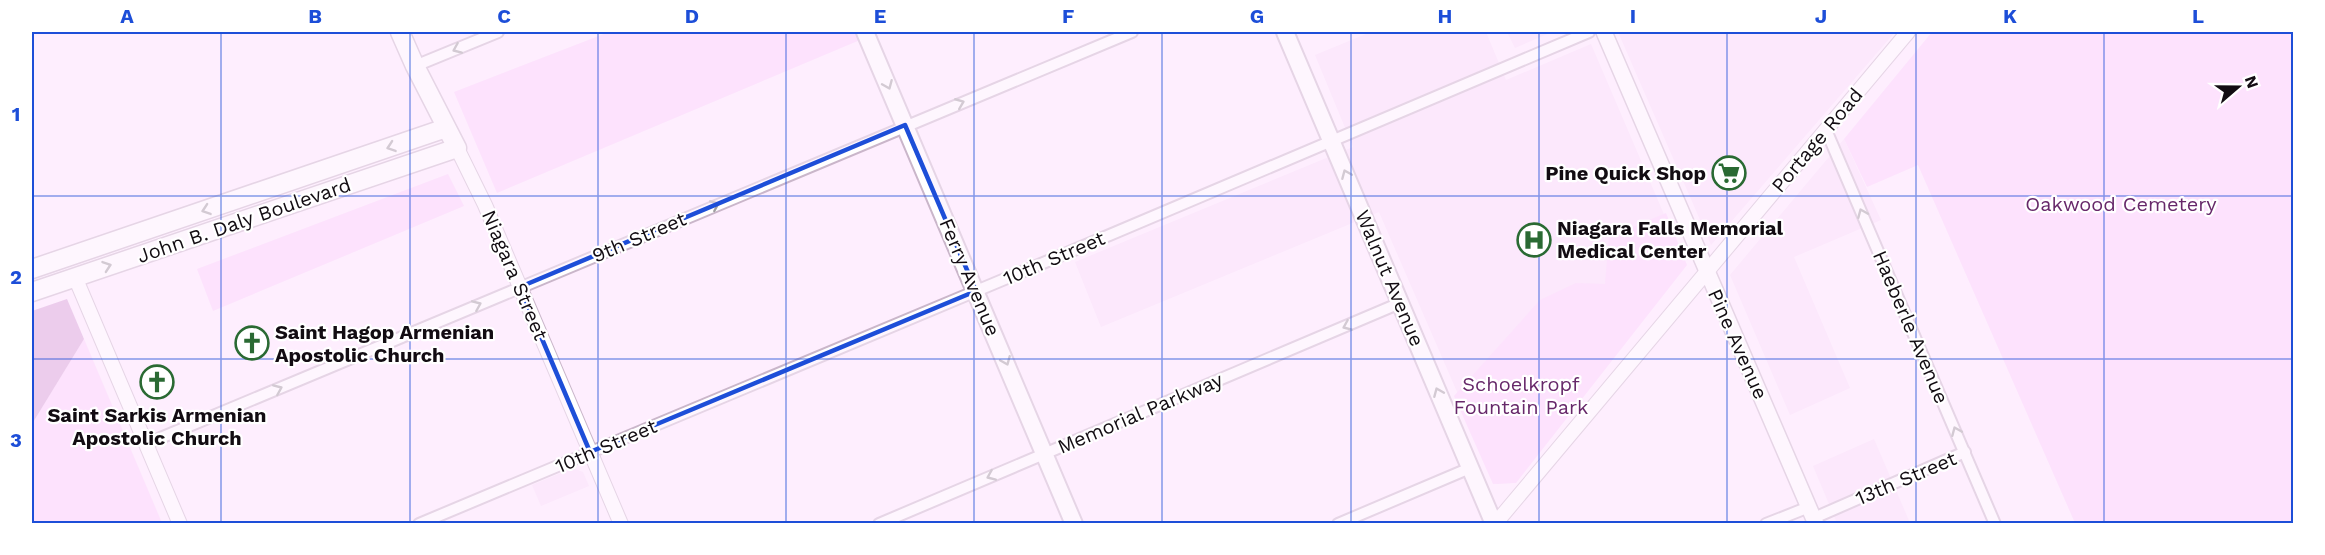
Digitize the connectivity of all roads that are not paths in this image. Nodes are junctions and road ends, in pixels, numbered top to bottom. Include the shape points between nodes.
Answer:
1 (400, 32) edge
2 (498, 32) edge
3 (865, 32) edge
4 (1132, 32) edge
5 (1285, 32) edge
6 (1589, 32) edge
7 (1604, 32) edge
8 (1908, 32) edge
9 (415, 66) junction
10 (905, 125) junction
11 (446, 128) junction
12 (1826, 130) junction
13 (1332, 141) junction
14 (457, 148) junction
15 (32, 269) edge
16 (1706, 270) junction
17 (75, 277) junction
18 (520, 287) junction
19 (976, 291) junction
20 (32, 292) edge
21 (1400, 303) junction
22 (146, 444) junction
23 (590, 452) junction
24 (1965, 452) junction
25 (1045, 453) junction
26 (1470, 468) junction
27 (1813, 516) edge
28 (180, 524) edge
29 (419, 524) edge
30 (621, 524) edge
31 (879, 524) edge
32 (1074, 524) edge
33 (1338, 524) edge
34 (1494, 524) edge
35 (1766, 524) edge
36 (1995, 524) edge

1 - 9 highway, Niagara Street
2 -> 9 street
3 -> 10 main road, Ferry Avenue
10 -> 4 street, 9th Street
5 - 13 main road, Walnut Avenue
6 - 13 street, 10th Street
7 - 16 main road, Pine Avenue
8 - 12 street, Portage Road
9 - 11 highway, Niagara Street
18 -> 10 street, 9th Street
10 - 19 main road, Ferry Avenue
11 - 14 highway, Niagara Street
11 -> 15 highway, John B. Daly Boulevard
12 - 16 street, Portage Road
24 -> 12 street, Haeberle Avenue
13 - 19 street, 10th Street
21 -> 13 main road, Walnut Avenue
17 -> 14 highway, John B. Daly Boulevard
14 - 18 street, Niagara Street
16 - 27 main road, Pine Avenue
16 - 34 street, Portage Road
17 - 20 highway, John B. Daly Boulevard
17 - 22 street
22 -> 18 street, 9th Street
18 - 23 street, Niagara Street
19 - 23 street, 10th Street
19 -> 25 main road, Ferry Avenue
21 -> 25 street, Memorial Parkway
26 -> 21 main road, Walnut Avenue
22 - 28 street
23 - 29 street, 10th Street
23 - 30 street, Niagara Street
24 - 27 street, 13th Street
24 - 36 street, Haeberle Avenue
25 -> 31 street, Memorial Parkway
25 - 32 main road, Ferry Avenue
26 - 33 street
26 - 34 main road, Walnut Avenue
27 - 35 street, 13th Street

